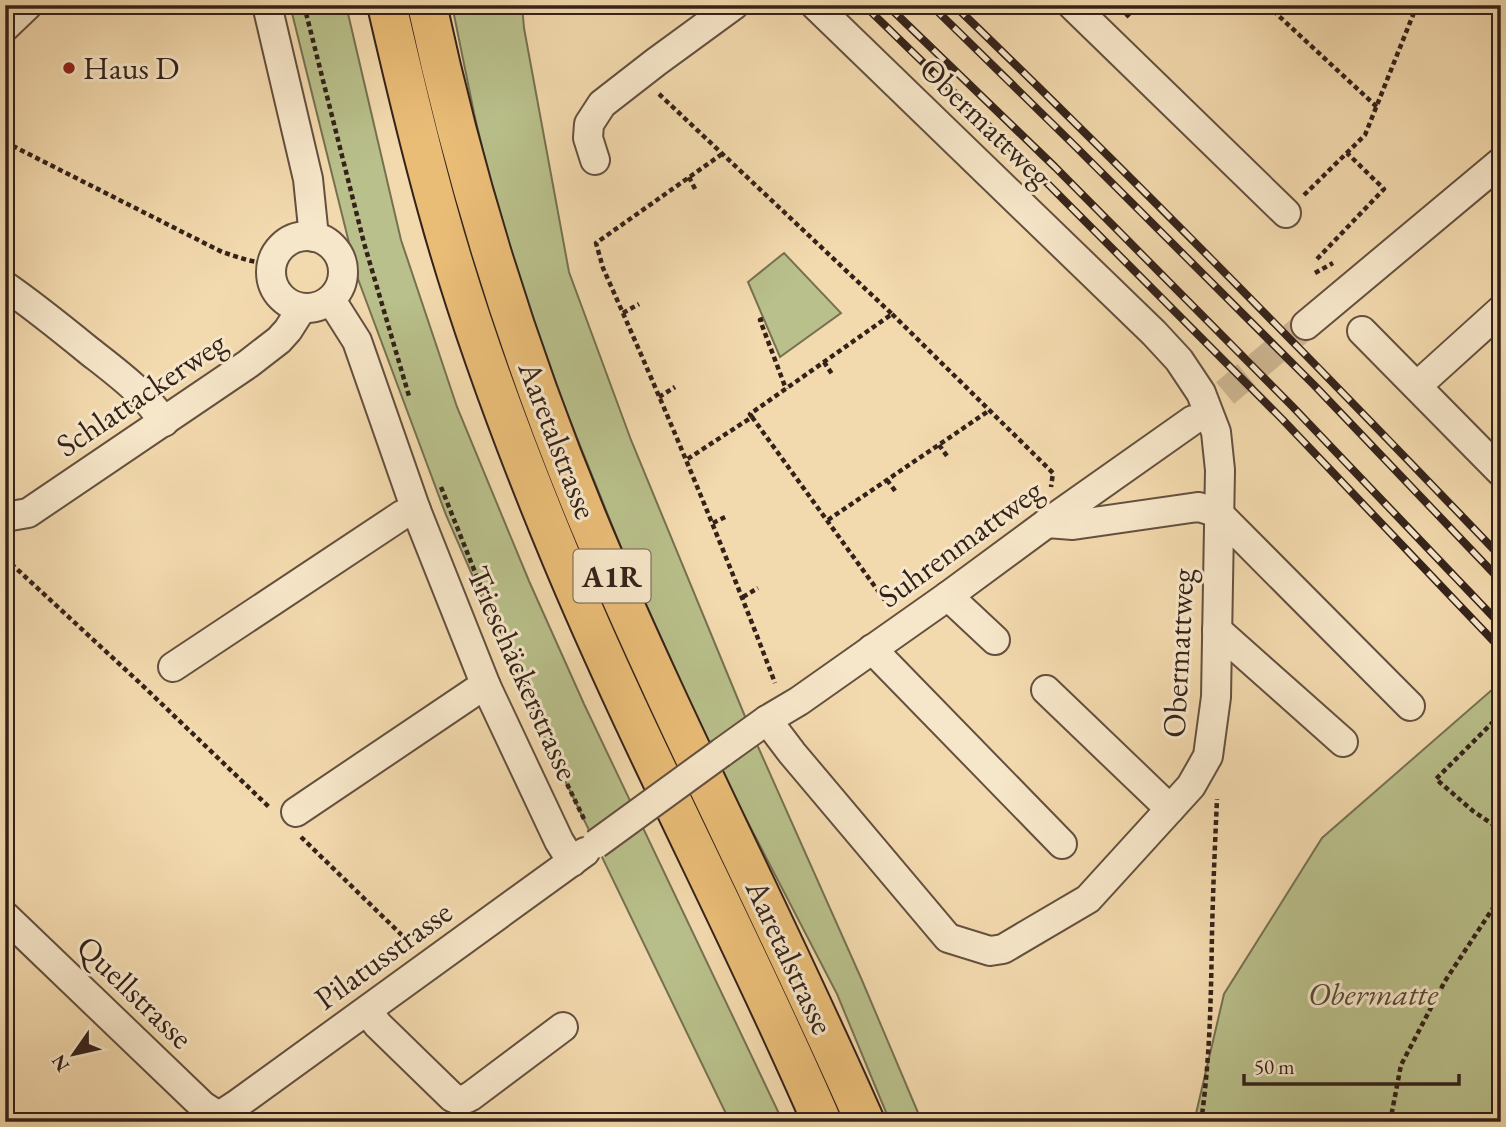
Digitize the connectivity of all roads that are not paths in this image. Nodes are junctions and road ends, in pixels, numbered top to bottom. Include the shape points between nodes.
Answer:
1 (29, 5) edge
2 (267, 5) edge
3 (387, 5) edge
4 (427, 5) edge
5 (734, 5) edge
6 (815, 5) edge
7 (1072, 5) edge
8 (5, 27) edge
9 (595, 160) dead end
10 (1501, 162) edge
11 (1286, 213) road end
12 (314, 237) junction
13 (5, 286) edge
14 (331, 300) junction
15 (302, 308) junction
16 (1501, 310) edge
17 (1306, 325) tunnel mouth
18 (1362, 331) dead end
19 (1417, 386) junction
20 (1193, 420) tunnel mouth
21 (163, 422) junction
22 (1501, 472) edge
23 (415, 510) junction
24 (1218, 513) junction
25 (5, 517) edge
26 (1047, 523) junction
27 (948, 596) junction
28 (1217, 630) junction
29 (995, 640) dead end
30 (873, 649) junction
31 (173, 667) dead end
32 (486, 686) junction
33 (1046, 690) dead end
34 (1410, 706) dead end
35 (768, 720) junction
36 (1343, 742) dead end
37 (1170, 809) junction
38 (289, 819) road end
39 (1062, 844) dead end
40 (572, 862) junction
41 (5, 916) edge
42 (367, 1011) junction
43 (563, 1027) dead end
44 (219, 1120) edge
45 (822, 1122) edge
46 (865, 1122) edge

1 - 8 street
2 - 12 street via 308,179
3 - 45 highway, Aaretalstrasse / A1R via 439,213 522,459 601,648
4 - 46 highway, Aaretalstrasse / A1R via 471,183 552,430 637,632
5 - 9 street via 602,104 589,124
6 - 24 street, Obermattweg via 1179,360 1201,393 1216,432
7 - 11 street
10 - 17 street
12 - 14 street via 334,248 343,269 343,280
12 - 15 street via 282,246 272,265 278,293
13 - 21 street via 137,390
14 - 15 street
14 - 23 street, Trieschäckerstrasse via 357,341
15 - 21 street, Schlattackerweg via 279,340
16 - 19 street
18 - 19 street
19 - 22 street
20 - 26 street, Suhrenmattweg
21 - 25 street, Schlattackerweg via 28,513
23 - 31 street
23 - 32 street, Trieschäckerstrasse
24 - 26 street via 1199,507 1073,525
24 - 28 street, Obermattweg
24 - 34 street
26 - 27 street, Suhrenmattweg
27 - 29 street
27 - 30 street, Suhrenmattweg
28 - 36 street
28 - 37 street, Obermattweg via 1216,697 1208,756 1191,786
30 - 35 street, Suhrenmattweg
30 - 39 street
32 - 38 street
32 - 40 street, Trieschäckerstrasse
33 - 37 street
35 - 37 street, Obermattweg via 948,938 990,951 1003,949 1088,899
35 - 40 street, Pilatusstrasse, bridge via 590,832
40 - 42 street, Pilatusstrasse
41 - 44 street, Quellstrasse
42 - 43 street via 458,1100 471,1096
42 - 44 street, Pilatusstrasse

